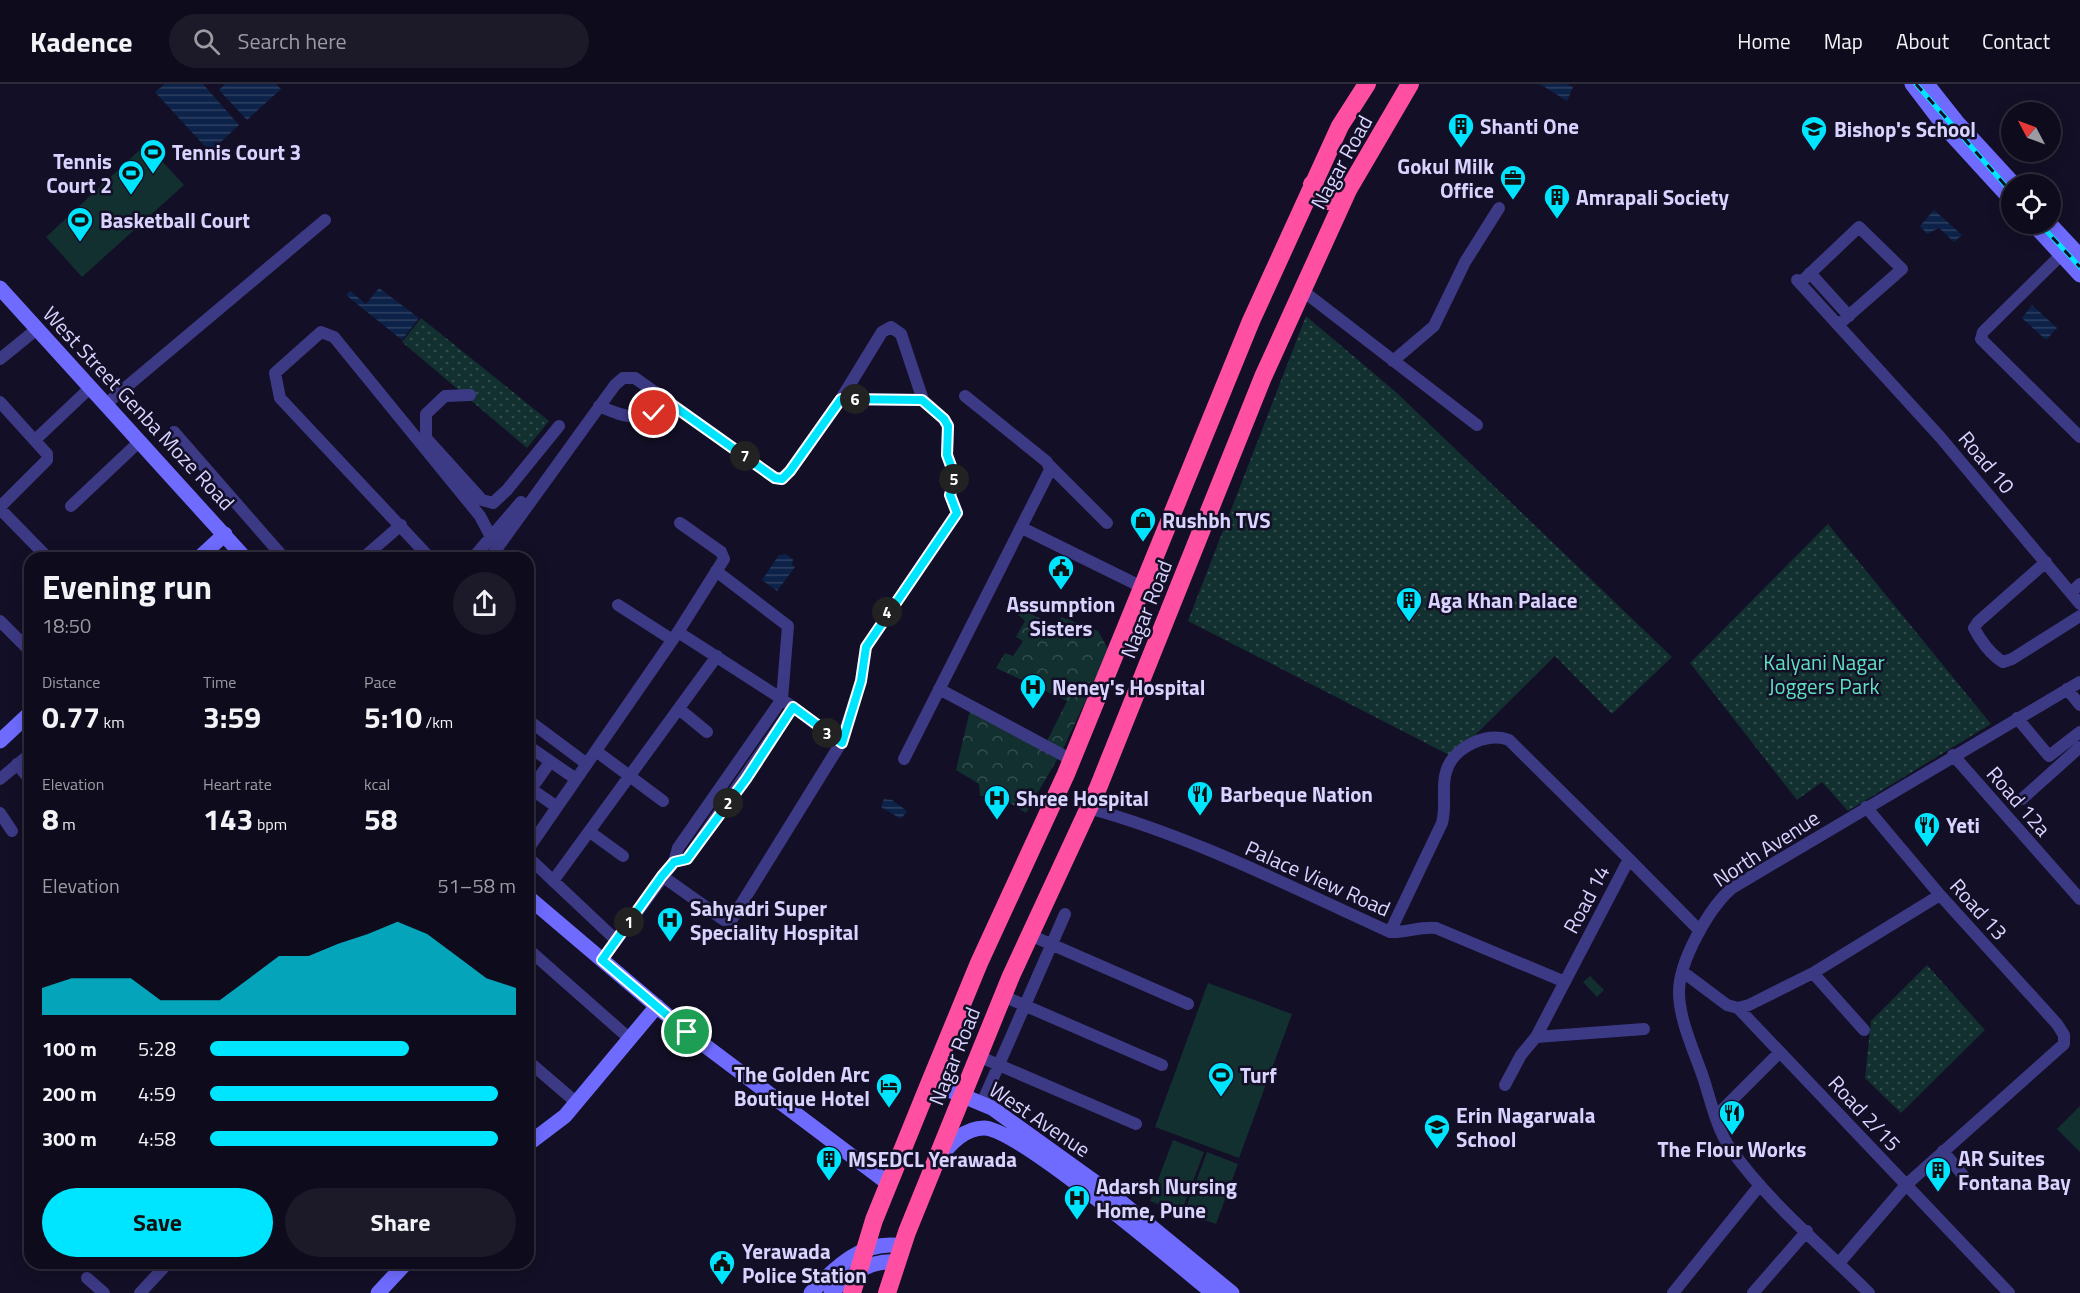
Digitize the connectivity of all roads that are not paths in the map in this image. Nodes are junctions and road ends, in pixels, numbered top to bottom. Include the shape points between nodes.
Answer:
1 (1367, 84) edge
2 (1410, 84) edge
3 (1911, 84) edge
4 (1927, 84) edge
5 (2005, 174) edge
6 (1312, 184) junction
7 (2001, 189) edge
8 (1343, 200) junction
9 (1499, 208) dead end
10 (1301, 209) junction
11 (325, 220) dead end
12 (1332, 225) junction
13 (2042, 234) edge
14 (2059, 234) edge
15 (2061, 255) junction
16 (2080, 256) edge
17 (1810, 273) junction
18 (2080, 275) edge
19 (0, 288) edge
20 (1303, 291) junction
21 (1849, 316) junction
22 (1838, 325) junction
23 (37, 329) junction
24 (0, 359) edge
25 (1393, 361) junction
26 (91, 387) junction
27 (470, 395) dead end
28 (965, 396) dead end
29 (841, 399) junction
30 (922, 400) junction
31 (0, 402) edge
32 (668, 402) junction
33 (106, 404) junction
34 (599, 406) junction
35 (1477, 425) dead end
36 (559, 426) dead end
37 (174, 432) dead end
38 (2080, 437) edge
39 (35, 440) junction
40 (140, 441) junction
41 (1050, 466) junction
42 (521, 502) dead end
43 (71, 506) dead end
44 (0, 508) edge
45 (680, 523) dead end
46 (1107, 523) dead end
47 (401, 525) junction
48 (1022, 528) junction
49 (225, 534) junction
50 (491, 537) junction
51 (42, 552) edge
52 (206, 552) edge
53 (240, 552) edge
54 (279, 552) edge
55 (370, 552) edge
56 (425, 552) edge
57 (478, 552) edge
58 (494, 552) edge
59 (2046, 562) junction
60 (716, 571) junction
61 (1142, 587) junction
62 (2075, 589) edge
63 (2080, 604) edge
64 (618, 605) dead end
65 (2080, 616) edge
66 (0, 621) edge
67 (674, 635) junction
68 (24, 645) edge
69 (717, 656) junction
70 (2080, 682) edge
71 (2067, 689) junction
72 (939, 690) junction
73 (782, 699) junction
74 (2080, 705) edge
75 (793, 707) junction
76 (680, 709) junction
77 (2017, 718) junction
78 (24, 719) edge
79 (534, 725) edge
80 (707, 732) dead end
81 (2080, 732) edge
82 (0, 741) edge
83 (842, 743) junction
84 (2080, 747) edge
85 (534, 750) edge
86 (596, 751) junction
87 (1953, 755) junction
88 (24, 759) edge
89 (904, 759) dead end
90 (1072, 760) junction
91 (550, 762) junction
92 (17, 764) junction
93 (586, 764) junction
94 (24, 773) edge
95 (631, 777) junction
96 (0, 779) edge
97 (576, 779) junction
98 (534, 783) edge
99 (534, 791) edge
100 (2022, 799) dead end
101 (663, 801) dead end
102 (557, 807) junction
103 (1866, 807) junction
104 (1088, 808) junction
105 (0, 813) edge
106 (12, 831) dead end
107 (590, 832) junction
108 (534, 840) edge
109 (623, 856) dead end
110 (1629, 859) junction
111 (674, 862) junction
112 (534, 863) edge
113 (662, 876) junction
114 (553, 881) junction
115 (1940, 895) junction
116 (2080, 899) edge
117 (534, 902) edge
118 (1065, 914) dead end
119 (1700, 931) junction
120 (1390, 932) junction
121 (1030, 935) junction
122 (616, 940) junction
123 (1052, 944) junction
124 (534, 954) edge
125 (602, 960) junction
126 (1683, 972) junction
127 (1813, 974) junction
128 (1565, 982) junction
129 (1003, 996) junction
130 (1188, 1004) dead end
131 (1025, 1005) junction
132 (657, 1006) junction
133 (1738, 1008) junction
134 (1644, 1029) dead end
135 (1864, 1030) dead end
136 (1536, 1037) junction
137 (630, 1039) junction
138 (1780, 1052) junction
139 (978, 1056) junction
140 (999, 1064) junction
141 (1162, 1065) dead end
142 (534, 1066) edge
143 (930, 1082) junction
144 (1505, 1085) dead end
145 (963, 1094) junction
146 (982, 1102) junction
147 (577, 1103) junction
148 (1716, 1116) junction
149 (1136, 1124) dead end
150 (534, 1139) edge
151 (1943, 1151) junction
152 (933, 1167) junction
153 (889, 1184) junction
154 (1760, 1185) junction
155 (1906, 1185) junction
156 (1971, 1185) dead end
157 (1807, 1232) junction
158 (864, 1249) junction
159 (900, 1254) junction
160 (1839, 1263) junction
161 (162, 1269) edge
162 (400, 1269) edge
163 (857, 1271) junction
164 (87, 1278) dead end
165 (104, 1293) edge
166 (140, 1293) edge
167 (378, 1293) edge
168 (811, 1293) edge
169 (831, 1293) edge
170 (852, 1293) edge
171 (887, 1293) edge
172 (1213, 1293) edge
173 (1232, 1293) edge
174 (1673, 1293) edge
175 (1753, 1293) edge
176 (1869, 1293) edge
177 (2009, 1293) edge

1 - 6 highway, Nagar Road via 1340,126
2 - 8 highway, Nagar Road
3 - 7 main road
4 - 5 main road
6 - 8 highway via 1324,201
6 - 10 highway, Nagar Road
8 - 12 highway, Nagar Road
9 - 25 street via 1465,262 1434,326
10 - 12 highway via 1320,210
10 - 61 highway, Nagar Road
11 - 33 street
12 - 20 highway, Nagar Road
13 - 15 main road
14 - 16 main road
15 - 18 main road
15 - 38 street via 1980,339
17 - 21 street
17 - 21 street via 1859,227 1902,270
17 - 22 street, Road 10 via 1798,282
19 - 23 main road, West Street Genba Moze Road
20 - 25 street
20 - 104 highway, Nagar Road via 1263,377
21 - 22 street
22 - 59 street, Road 10
23 - 24 street
23 - 26 main road, West Street Genba Moze Road
25 - 35 street
26 - 33 main road, West Street Genba Moze Road
26 - 39 street
27 - 36 street via 445,396 426,414 426,438 482,500 493,503 507,490
28 - 41 street
29 - 30 street
29 - 30 street via 882,332 891,327 901,334
29 - 32 street via 782,479 775,478
30 - 83 street via 948,426 947,455 955,477 950,495 957,513 866,647 861,681
31 - 39 street
32 - 34 street via 654,413 638,418
32 - 34 street via 629,377 618,381
33 - 40 main road, West Street Genba Moze Road
34 - 58 street
37 - 54 street
39 - 44 street via 47,454 47,460
40 - 43 street
40 - 49 main road, West Street Genba Moze Road
41 - 46 street
41 - 48 street
42 - 50 street
44 - 51 street
45 - 60 street via 721,552 724,558
47 - 50 street via 280,398 275,373 321,332 334,337 480,516
47 - 55 street
47 - 56 street
48 - 61 street
48 - 72 street
49 - 52 main road
49 - 53 main road, West Street Genba Moze Road
50 - 57 street
59 - 62 street, Road 10
59 - 65 street via 1978,622 1974,628 1977,634 2002,662
60 - 67 street
60 - 73 street via 788,626
61 - 90 highway, Nagar Road
62 - 63 street, Road 10
64 - 67 street
66 - 68 street
67 - 69 street
67 - 86 street
69 - 73 street
69 - 76 street
70 - 71 street, North Avenue
71 - 74 street
71 - 77 street, North Avenue
72 - 89 street
72 - 90 street
73 - 75 street
73 - 111 street via 678,848
75 - 83 street
75 - 111 street via 687,859
76 - 80 street
76 - 95 street
77 - 81 street via 2049,756
77 - 87 street, North Avenue
78 - 82 main road
79 - 93 street
83 - 113 street via 732,920 724,920
84 - 100 street
85 - 91 street
86 - 93 street
86 - 95 street
87 - 103 street, North Avenue
87 - 116 street, Road 12a
88 - 92 street
90 - 143 highway, Nagar Road via 979,963
91 - 97 street
91 - 98 street
92 - 94 street
92 - 96 street
93 - 97 street
95 - 101 street
95 - 107 street
97 - 102 street
99 - 102 street
102 - 108 street
103 - 115 street, Road 13
103 - 119 street, North Avenue via 1732,888
104 - 120 street, Palace View Road via 1136,822
104 - 121 highway, Nagar Road
105 - 106 street
107 - 109 street
107 - 114 street
110 - 119 street, Road 14
110 - 120 street via 1509,740 1497,735 1479,739 1449,764 1442,823
110 - 128 street, Road 14
111 - 113 street
112 - 114 street
113 - 122 street
114 - 122 street
115 - 127 street
115 - 151 street, Road 13 via 2064,1035 2064,1044
117 - 125 main road
118 - 123 street
119 - 126 street, North Avenue
120 - 128 street, Palace View Road via 1424,926 1436,928
121 - 123 street
121 - 129 highway, Nagar Road
122 - 125 street
123 - 130 street
123 - 131 street
124 - 137 street
125 - 132 main road
126 - 133 street, Road 2/15
126 - 148 street, North Avenue via 1679,992 1684,1015
127 - 133 street
127 - 135 street
128 - 136 street, Road 14
129 - 131 street
129 - 139 highway, Nagar Road
131 - 140 street
131 - 141 street
132 - 137 main road
132 - 153 main road
133 - 138 street, Road 2/15
134 - 136 street
136 - 144 street, Road 14
137 - 147 main road
138 - 148 street
138 - 155 street, Road 2/15
139 - 140 street
139 - 145 highway, Nagar Road
140 - 146 street
140 - 149 street
142 - 147 street
143 - 145 main road, West Avenue
143 - 153 highway, Nagar Road
145 - 146 main road, West Avenue
145 - 152 highway, Nagar Road
146 - 173 main road, West Avenue via 1109,1192
147 - 150 main road
148 - 154 street, North Avenue via 1728,1145
151 - 155 street
151 - 156 street
152 - 159 highway, Nagar Road
152 - 172 main road, West Avenue via 961,1136 984,1128 998,1130 1101,1203
153 - 158 highway, Nagar Road
154 - 157 street, North Avenue
154 - 174 street
155 - 160 street
155 - 177 street, Road 2/15
157 - 160 street, North Avenue
157 - 175 street
158 - 159 main road via 889,1244
158 - 163 highway, Nagar Road
158 - 168 main road
159 - 163 main road
159 - 171 highway, Nagar Road
160 - 176 street, North Avenue
161 - 166 street
162 - 167 main road
163 - 169 main road
163 - 170 highway, Nagar Road
164 - 165 street

